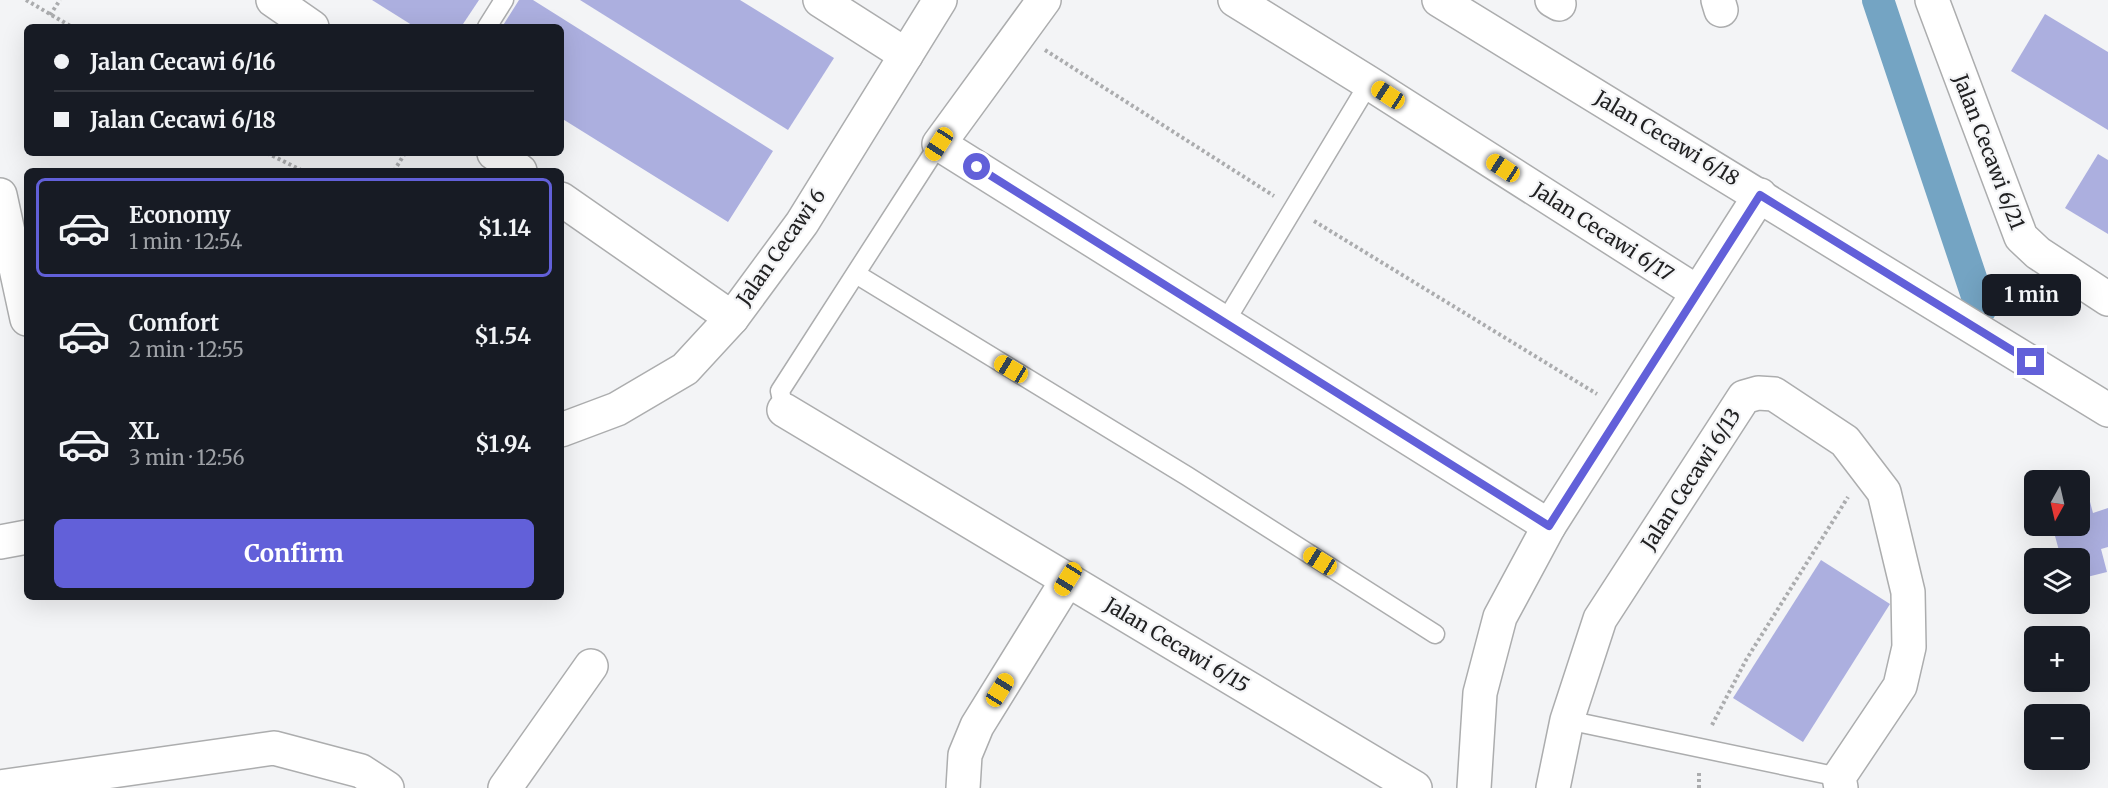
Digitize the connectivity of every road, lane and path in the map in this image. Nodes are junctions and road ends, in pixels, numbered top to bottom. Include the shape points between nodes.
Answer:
1 (26, 0) edge
2 (60, 0) edge
3 (273, 0) edge
4 (504, 0) edge
5 (820, 0) edge
6 (940, 0) edge
7 (1044, 0) edge
8 (1235, 0) edge
9 (1439, 0) edge
10 (1932, 0) edge
11 (50, 15) junction
12 (66, 24) edge
13 (308, 24) edge
14 (489, 24) edge
15 (1019, 34) junction
16 (906, 55) junction
17 (1369, 83) junction
18 (939, 144) junction
19 (273, 156) edge
20 (498, 156) edge
21 (297, 168) edge
22 (516, 168) edge
23 (0, 195) edge
24 (1760, 195) junction
25 (564, 202) edge
26 (1293, 208) junction
27 (856, 274) junction
28 (1697, 292) junction
29 (2108, 299) edge
30 (24, 305) edge
31 (732, 318) junction
32 (1225, 322) junction
33 (784, 410) joint
34 (1623, 410) junction
35 (2108, 410) edge
36 (564, 429) edge
37 (1866, 469) junction
38 (1549, 526) junction
39 (24, 538) edge
40 (0, 542) edge
41 (1068, 579) junction
42 (1435, 634) dead end
43 (591, 666) dead end
44 (1566, 720) junction
45 (1700, 748) junction
46 (125, 779) edge
47 (1840, 783) edge
48 (0, 787) edge
49 (387, 788) edge
50 (505, 788) edge
51 (963, 788) edge
52 (1415, 788) edge
53 (1473, 788) edge
54 (1553, 788) edge
55 (1699, 788) edge

1 - 11 path
2 - 11 path
3 - 13 street
4 - 14 lane
5 - 16 street
6 - 16 street, Jalan Cecawi 6
7 - 15 street
8 - 17 street, Jalan Cecawi 6/17
9 - 24 street, Jalan Cecawi 6/18
10 - 29 street, Jalan Cecawi 6/21 via 2021,237 2038,253
11 - 12 path
15 - 18 street
15 - 26 path
16 - 31 street, Jalan Cecawi 6 via 802,223
17 - 26 lane
17 - 28 street, Jalan Cecawi 6/17
18 - 27 lane
18 - 32 street
19 - 21 path
20 - 22 street
23 - 30 street
24 - 28 street
24 - 35 street, Jalan Cecawi 6/18
25 - 31 street
26 - 32 lane
26 - 34 path
27 - 33 lane via 780,391
27 - 42 lane
28 - 34 street
31 - 36 street, Jalan Cecawi 6 via 685,369 617,409
32 - 38 street
33 - 41 street, Jalan Cecawi 6/15
34 - 38 street
37 - 44 street, Jalan Cecawi 6/13 via 1845,441 1774,394 1744,397 1600,619
37 - 45 path via 1746,660
37 - 47 street, Jalan Cecawi 6/13 via 1884,492 1908,592 1910,647 1900,686
38 - 53 street via 1500,617 1480,693
39 - 40 street
41 - 51 street via 977,726 965,755
41 - 52 street, Jalan Cecawi 6/15
43 - 50 street
44 - 45 lane
44 - 54 street, Jalan Cecawi 6/13
45 - 47 lane
45 - 55 path
46 - 48 street
46 - 49 street via 274,748 362,771

